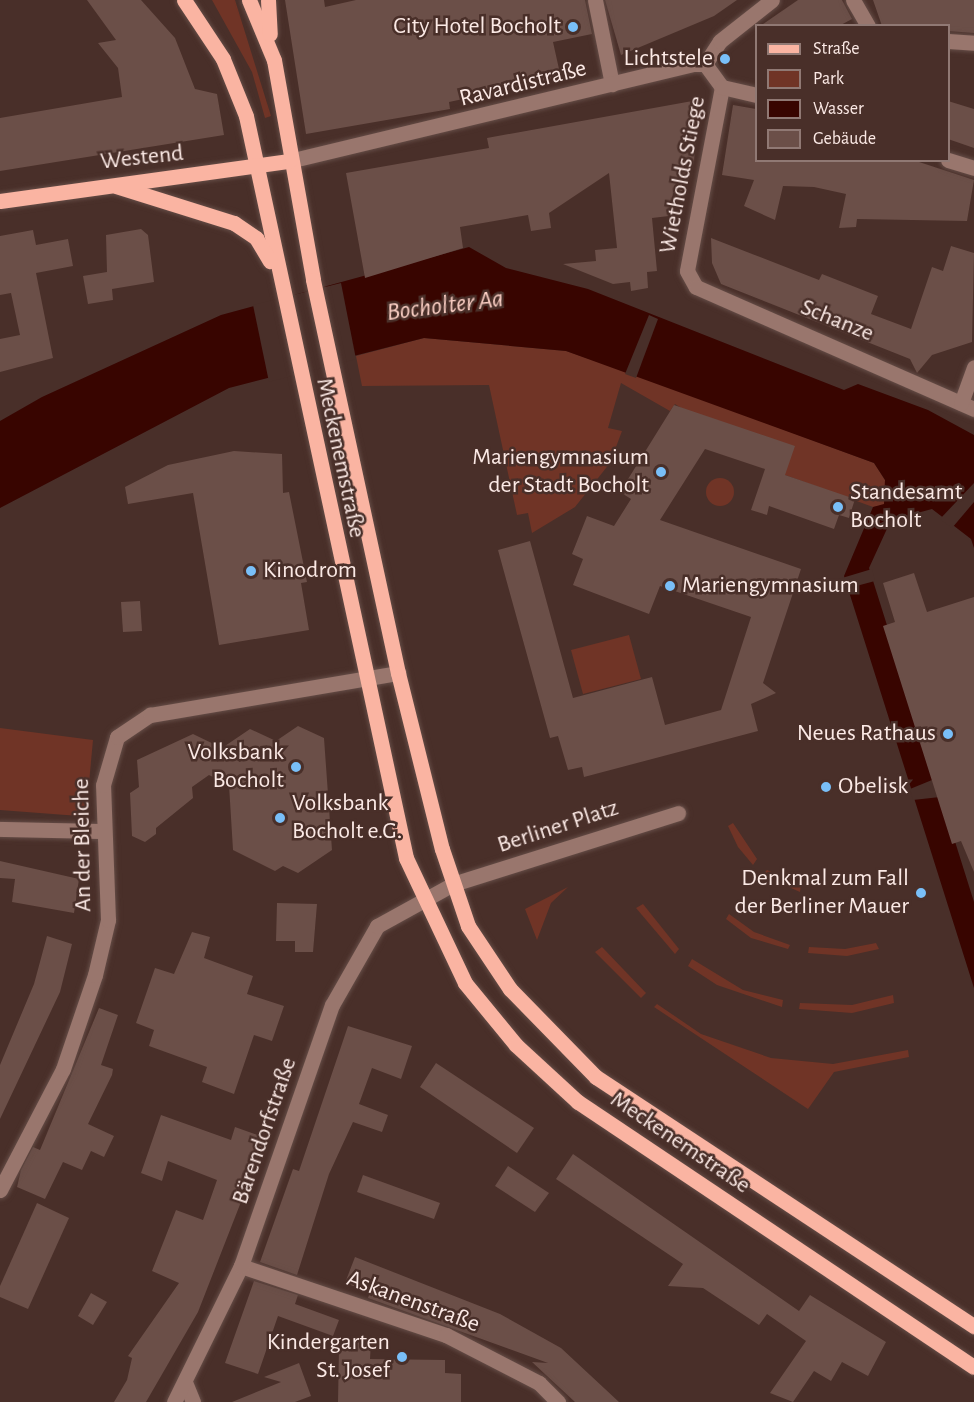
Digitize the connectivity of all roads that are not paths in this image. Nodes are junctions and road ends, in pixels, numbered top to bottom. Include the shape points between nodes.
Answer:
1 (184, 0) edge
2 (249, 0) edge
3 (268, 0) edge
4 (595, 0) edge
5 (772, 0) edge
6 (853, 0) edge
7 (867, 24) edge
8 (950, 41) edge
9 (974, 43) edge
10 (274, 60) junction
11 (705, 64) junction
12 (612, 84) junction
13 (722, 87) junction
14 (755, 95) edge
15 (289, 161) junction
16 (950, 161) edge
17 (256, 167) junction
18 (974, 168) edge
19 (110, 184) junction
20 (0, 201) edge
21 (687, 272) joint
22 (280, 286) junction
23 (974, 367) edge
24 (968, 406) edge
25 (398, 673) junction
26 (365, 679) junction
27 (678, 813) dead end
28 (0, 829) edge
29 (104, 831) junction
30 (453, 884) junction
31 (421, 897) junction
32 (0, 1190) edge
33 (241, 1266) junction
34 (974, 1326) edge
35 (974, 1367) edge
36 (185, 1382) junction
37 (174, 1402) edge
38 (193, 1402) edge
39 (558, 1402) edge

1 - 17 main road, Meckenemstraße via 239,91
2 - 10 main road
3 - 10 main road
4 - 12 street
5 - 11 street via 720,41
6 - 7 street
8 - 9 street
10 - 15 main road, Meckenemstraße
11 - 12 street, Ravardistraße
11 - 13 street
12 - 15 street, Ravardistraße
13 - 14 street
13 - 21 street, Wietholds Stiege
15 - 17 main road, Westend
15 - 25 main road, Meckenemstraße
16 - 18 street
17 - 19 main road, Westend
17 - 22 main road, Meckenemstraße
19 - 20 main road, Westend
19 - 22 main road via 234,224 256,238
21 - 24 street, Schanze via 696,287 718,298 851,350
22 - 26 main road, Meckenemstraße
23 - 24 street
25 - 26 street, An der Bleiche
25 - 30 main road, Meckenemstraße
26 - 29 street, An der Bleiche via 137,719 109,750
26 - 31 main road, Meckenemstraße via 406,858
27 - 30 street, Berliner Platz
28 - 29 street
29 - 32 street, An der Bleiche via 108,920 95,975 63,1069
30 - 31 street
30 - 34 main road, Meckenemstraße via 489,960 555,1039 596,1077
31 - 33 street, Bärendorfstraße via 388,916 363,943 332,1005
31 - 35 main road, Meckenemstraße via 465,983 542,1071 578,1102
33 - 36 street, Bärendorfstraße
33 - 39 street, Askanenstraße via 446,1335 539,1383
36 - 37 street, Bärendorfstraße
36 - 38 street

